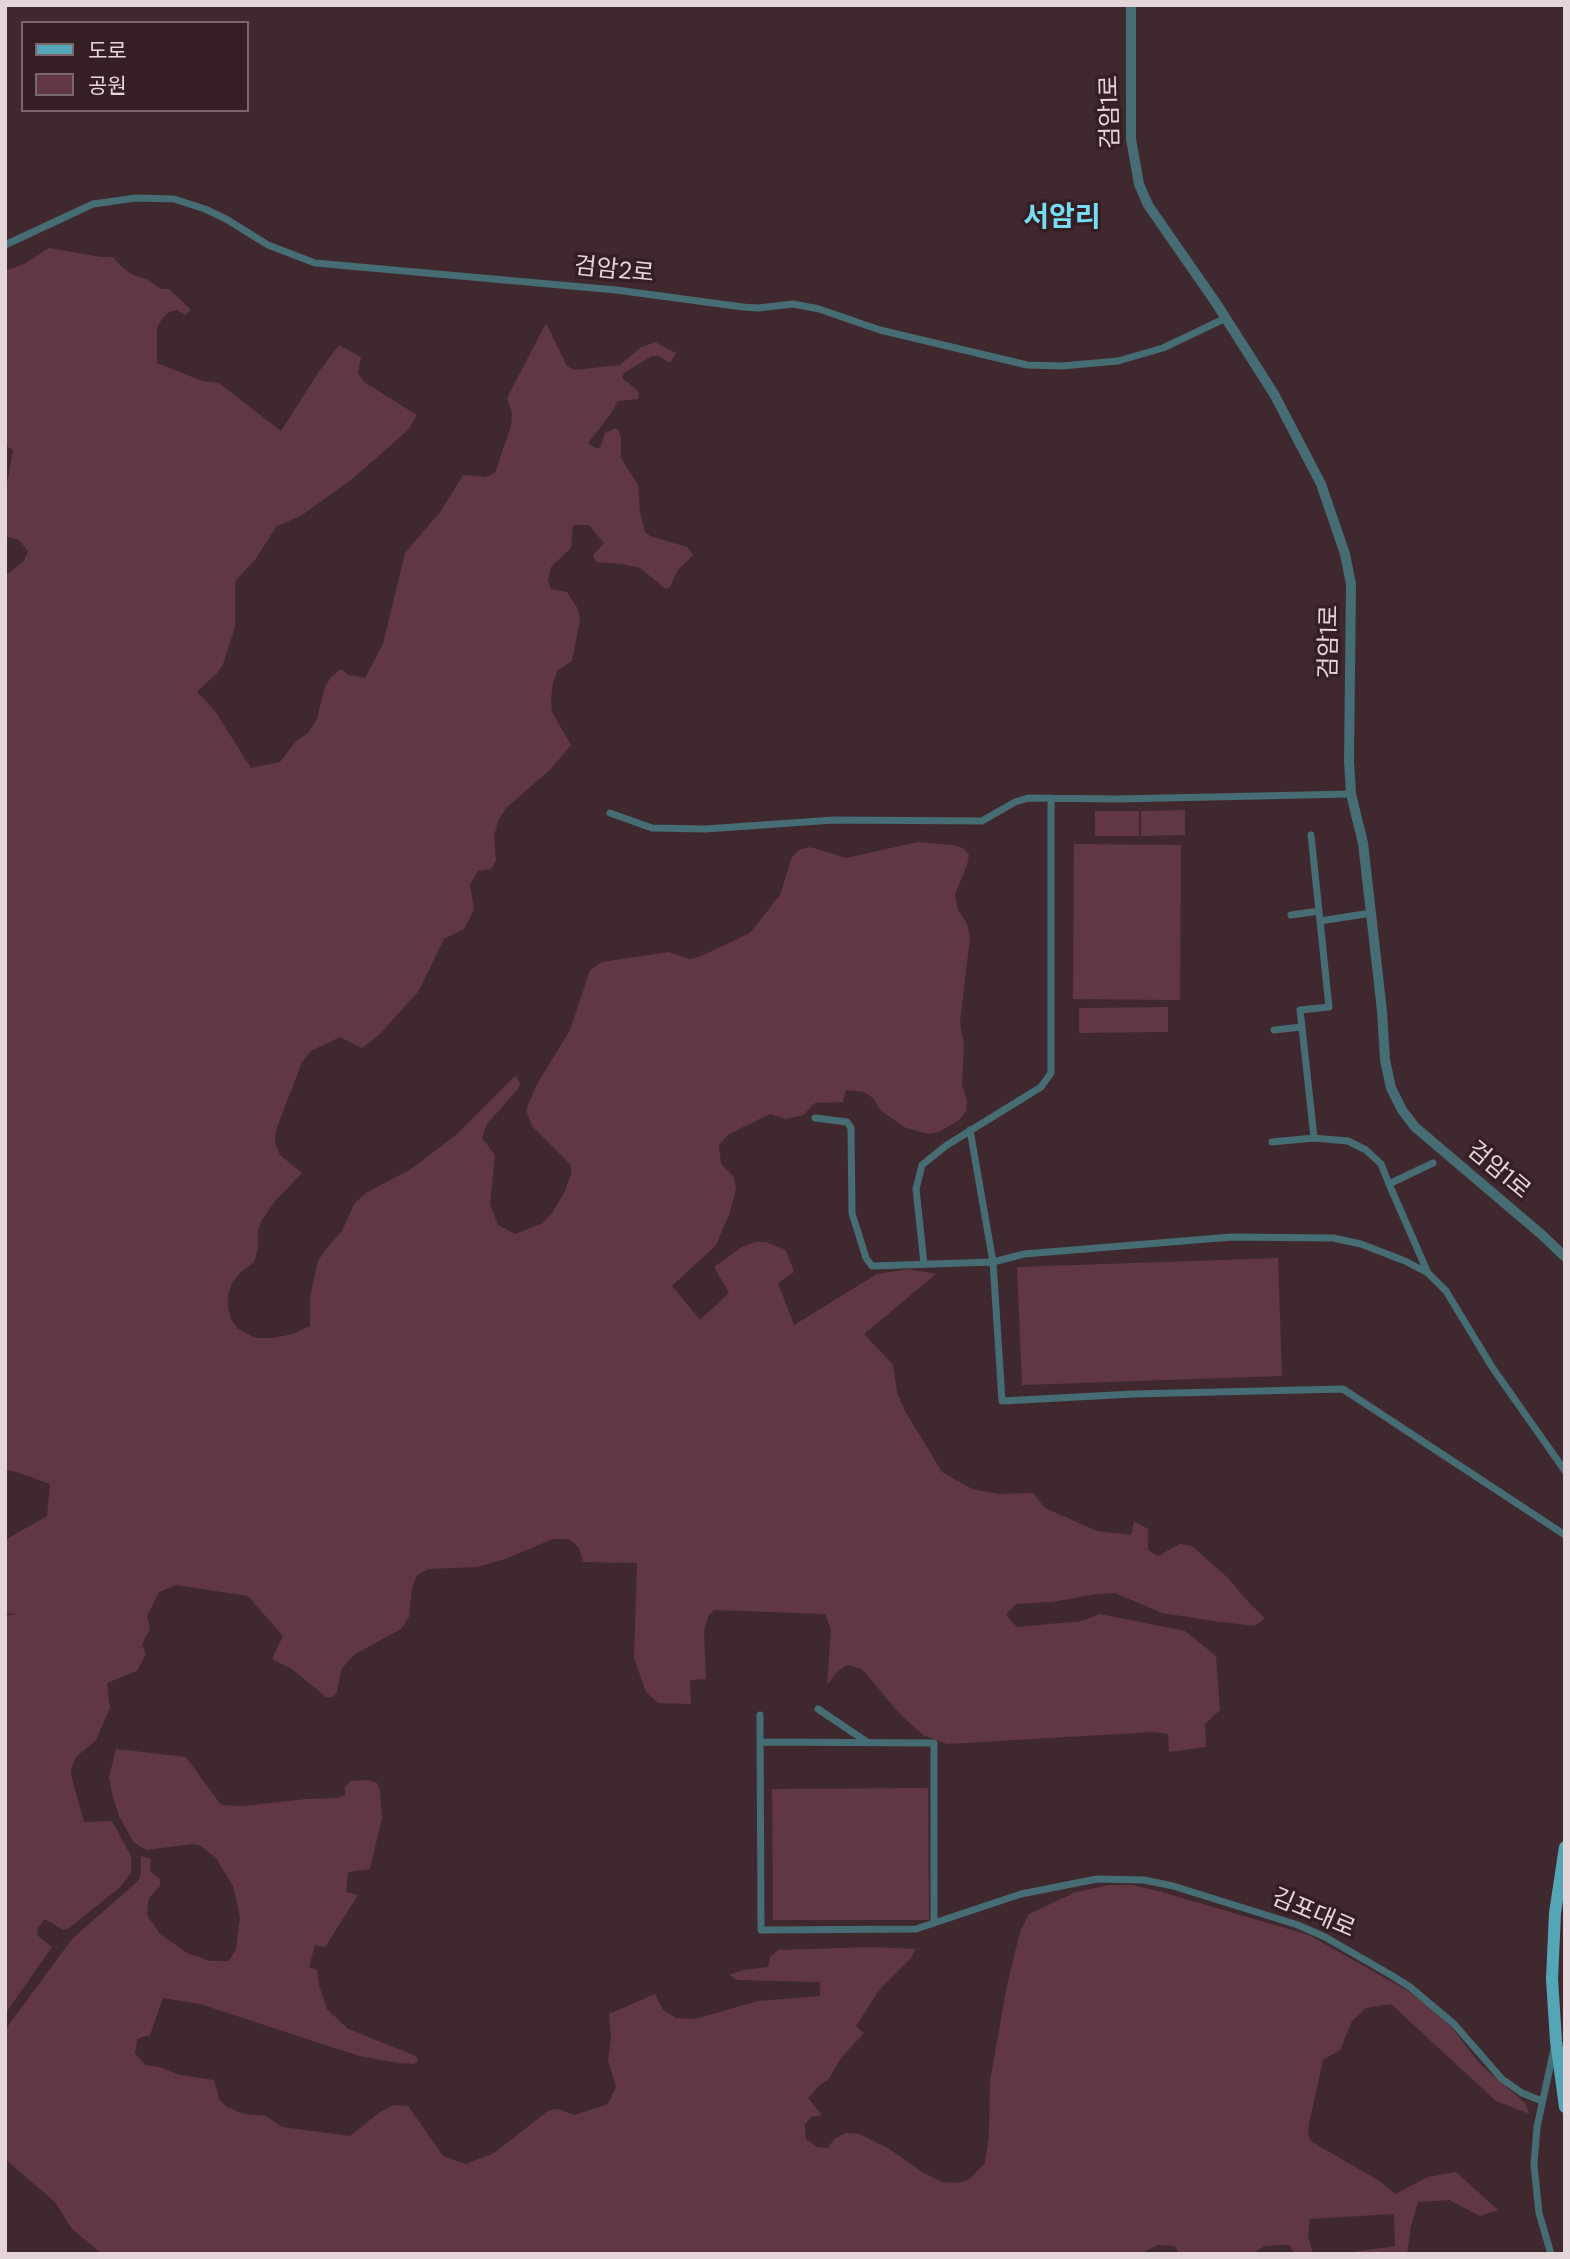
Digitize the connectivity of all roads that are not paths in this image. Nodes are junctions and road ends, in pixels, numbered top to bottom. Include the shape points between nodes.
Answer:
1 (1131, 5) edge
2 (5, 245) edge
3 (1226, 318) junction
4 (1351, 794) junction
5 (1051, 798) junction
6 (610, 813) dead end
7 (1311, 835) dead end
8 (1319, 912) junction
9 (1371, 914) junction
10 (1291, 915) dead end
11 (1320, 921) junction
12 (1302, 1027) junction
13 (1274, 1030) dead end
14 (815, 1118) dead end
15 (970, 1130) junction
16 (1314, 1138) junction
17 (1272, 1142) dead end
18 (1433, 1163) dead end
19 (1389, 1184) junction
20 (1565, 1257) edge
21 (992, 1262) junction
22 (924, 1264) junction
23 (1428, 1273) junction
24 (1565, 1471) edge
25 (1565, 1535) edge
26 (818, 1709) dead end
27 (760, 1715) dead end
28 (760, 1742) junction
29 (867, 1742) junction
30 (1565, 1847) edge
31 (934, 1923) junction
32 (1556, 2041) junction
33 (1542, 2101) junction
34 (1565, 2107) edge
35 (1551, 2254) edge

1 - 3 street, 검암1로 via 1131,139 1139,184
2 - 3 street, 검암2로 via 93,205 136,198 174,200 205,209 268,245 315,262 616,290 743,307 793,304 1027,365 1118,361 1171,345
3 - 4 street, 검암1로 via 1298,436 1321,484 1345,554 1351,584
4 - 5 street
4 - 9 street, 검암1로 via 1363,843
5 - 6 street via 1015,802 982,821 834,820 652,828
5 - 15 street via 1051,1073 1041,1087
7 - 8 street
8 - 10 street
8 - 11 street
9 - 11 street
9 - 20 street, 검암1로 via 1385,1060 1402,1110 1443,1153
11 - 12 street via 1329,1007 1300,1010
12 - 13 street
12 - 16 street
14 - 22 street via 847,1122 851,1128 852,1213 866,1258 872,1266 883,1268
15 - 21 street
15 - 22 street via 922,1165 916,1189
16 - 17 street
16 - 19 street via 1349,1141 1366,1150 1381,1164
18 - 19 street
19 - 23 street
21 - 22 street
21 - 23 street via 1024,1254 1153,1242 1333,1238 1361,1244
21 - 25 street via 1002,1401 1343,1389
23 - 24 street via 1446,1291 1492,1367
26 - 29 street
27 - 28 street
28 - 29 street
28 - 31 street, 김포대로 via 761,1930 916,1929
29 - 31 street via 934,1743
30 - 32 main road via 1553,1945
31 - 33 street, 김포대로 via 1021,1894 1097,1879 1173,1886 1325,1937 1410,1987 1454,2024 1502,2079
32 - 33 street
32 - 34 main road
33 - 35 street via 1535,2190

